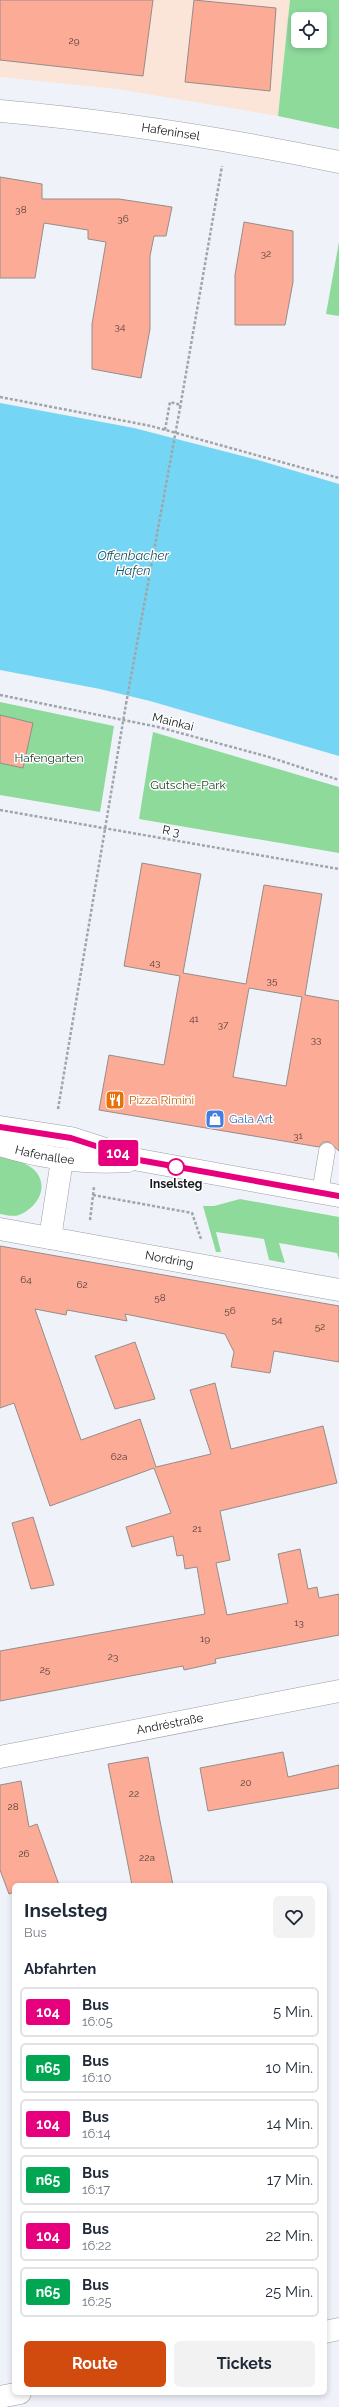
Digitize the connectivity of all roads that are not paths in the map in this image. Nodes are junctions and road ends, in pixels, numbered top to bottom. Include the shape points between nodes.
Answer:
1 (0, 111) edge
2 (339, 162) edge
3 (0, 1126) edge
4 (0, 1145) edge
5 (327, 1151) dead end
6 (62, 1160) junction
7 (139, 1160) junction
8 (329, 1194) edge
9 (0, 1229) edge
10 (50, 1238) junction
11 (339, 1290) edge
12 (339, 1691) edge
13 (0, 1757) edge
14 (339, 2329) edge
15 (327, 2332) edge
16 (12, 2395) edge
17 (0, 2397) edge

1 - 2 street, Hafeninsel via 227,140
3 - 7 street, Hafenallee via 71,1138
4 - 6 street, Hafenallee
5 - 8 lane
6 - 7 street, Hafenallee via 98,1163
6 - 10 street
7 - 8 street, Hafenallee
9 - 10 street, Nordring
10 - 11 street, Nordring
12 - 13 street, Andréstraße
14 - 15 street
16 - 17 street

